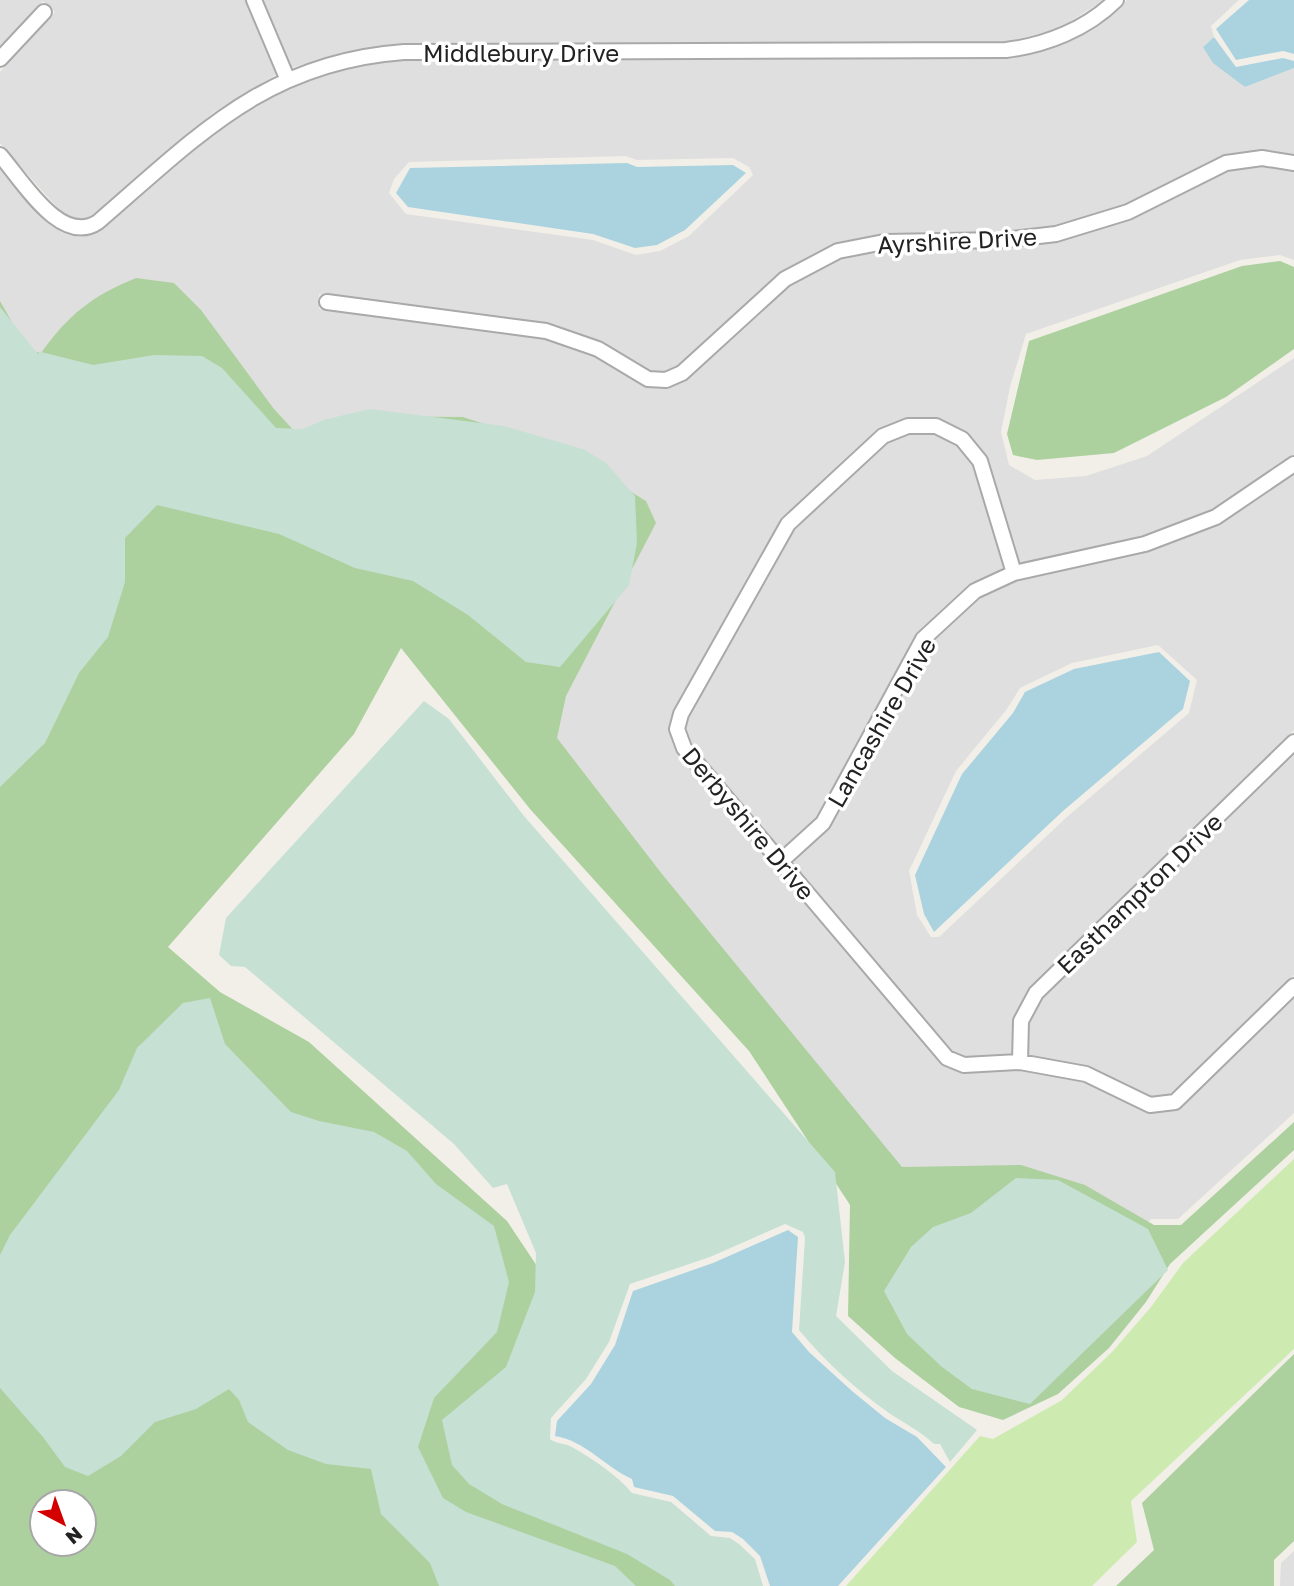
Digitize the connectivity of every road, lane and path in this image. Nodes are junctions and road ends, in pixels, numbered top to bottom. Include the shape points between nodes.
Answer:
1 (254, 0) edge
2 (1116, 0) edge
3 (44, 12) dead end
4 (0, 59) edge
5 (287, 78) junction
6 (0, 155) edge
7 (1294, 163) edge
8 (327, 302) dead end
9 (1294, 464) edge
10 (1014, 573) junction
11 (1294, 742) edge
12 (780, 862) junction
13 (1294, 986) edge
14 (1020, 1062) junction

1 - 5 street
2 - 5 street, Middlebury Drive via 1097,17 1062,36 1006,50 404,52 346,59
3 - 4 street
5 - 6 street, Middlebury Drive via 219,118 89,228 58,221
7 - 8 street, Ayrshire Drive via 1262,158 1226,163 1128,212 1056,234 1003,240 884,242 838,251 785,279 682,373 666,380 648,379 598,349 546,331
9 - 10 street, Lancashire Drive via 1216,517 1145,544
10 - 12 street, Lancashire Drive via 975,591 923,639 822,823
10 - 12 street, Derbyshire Drive via 980,461 962,439 936,426 908,426 883,436 788,524 681,714 677,729 684,748
11 - 14 street, Easthampton Drive via 1036,993 1021,1021
12 - 14 street, Derbyshire Drive via 947,1058 964,1065
13 - 14 street, Derbyshire Drive via 1175,1102 1150,1105 1086,1074

